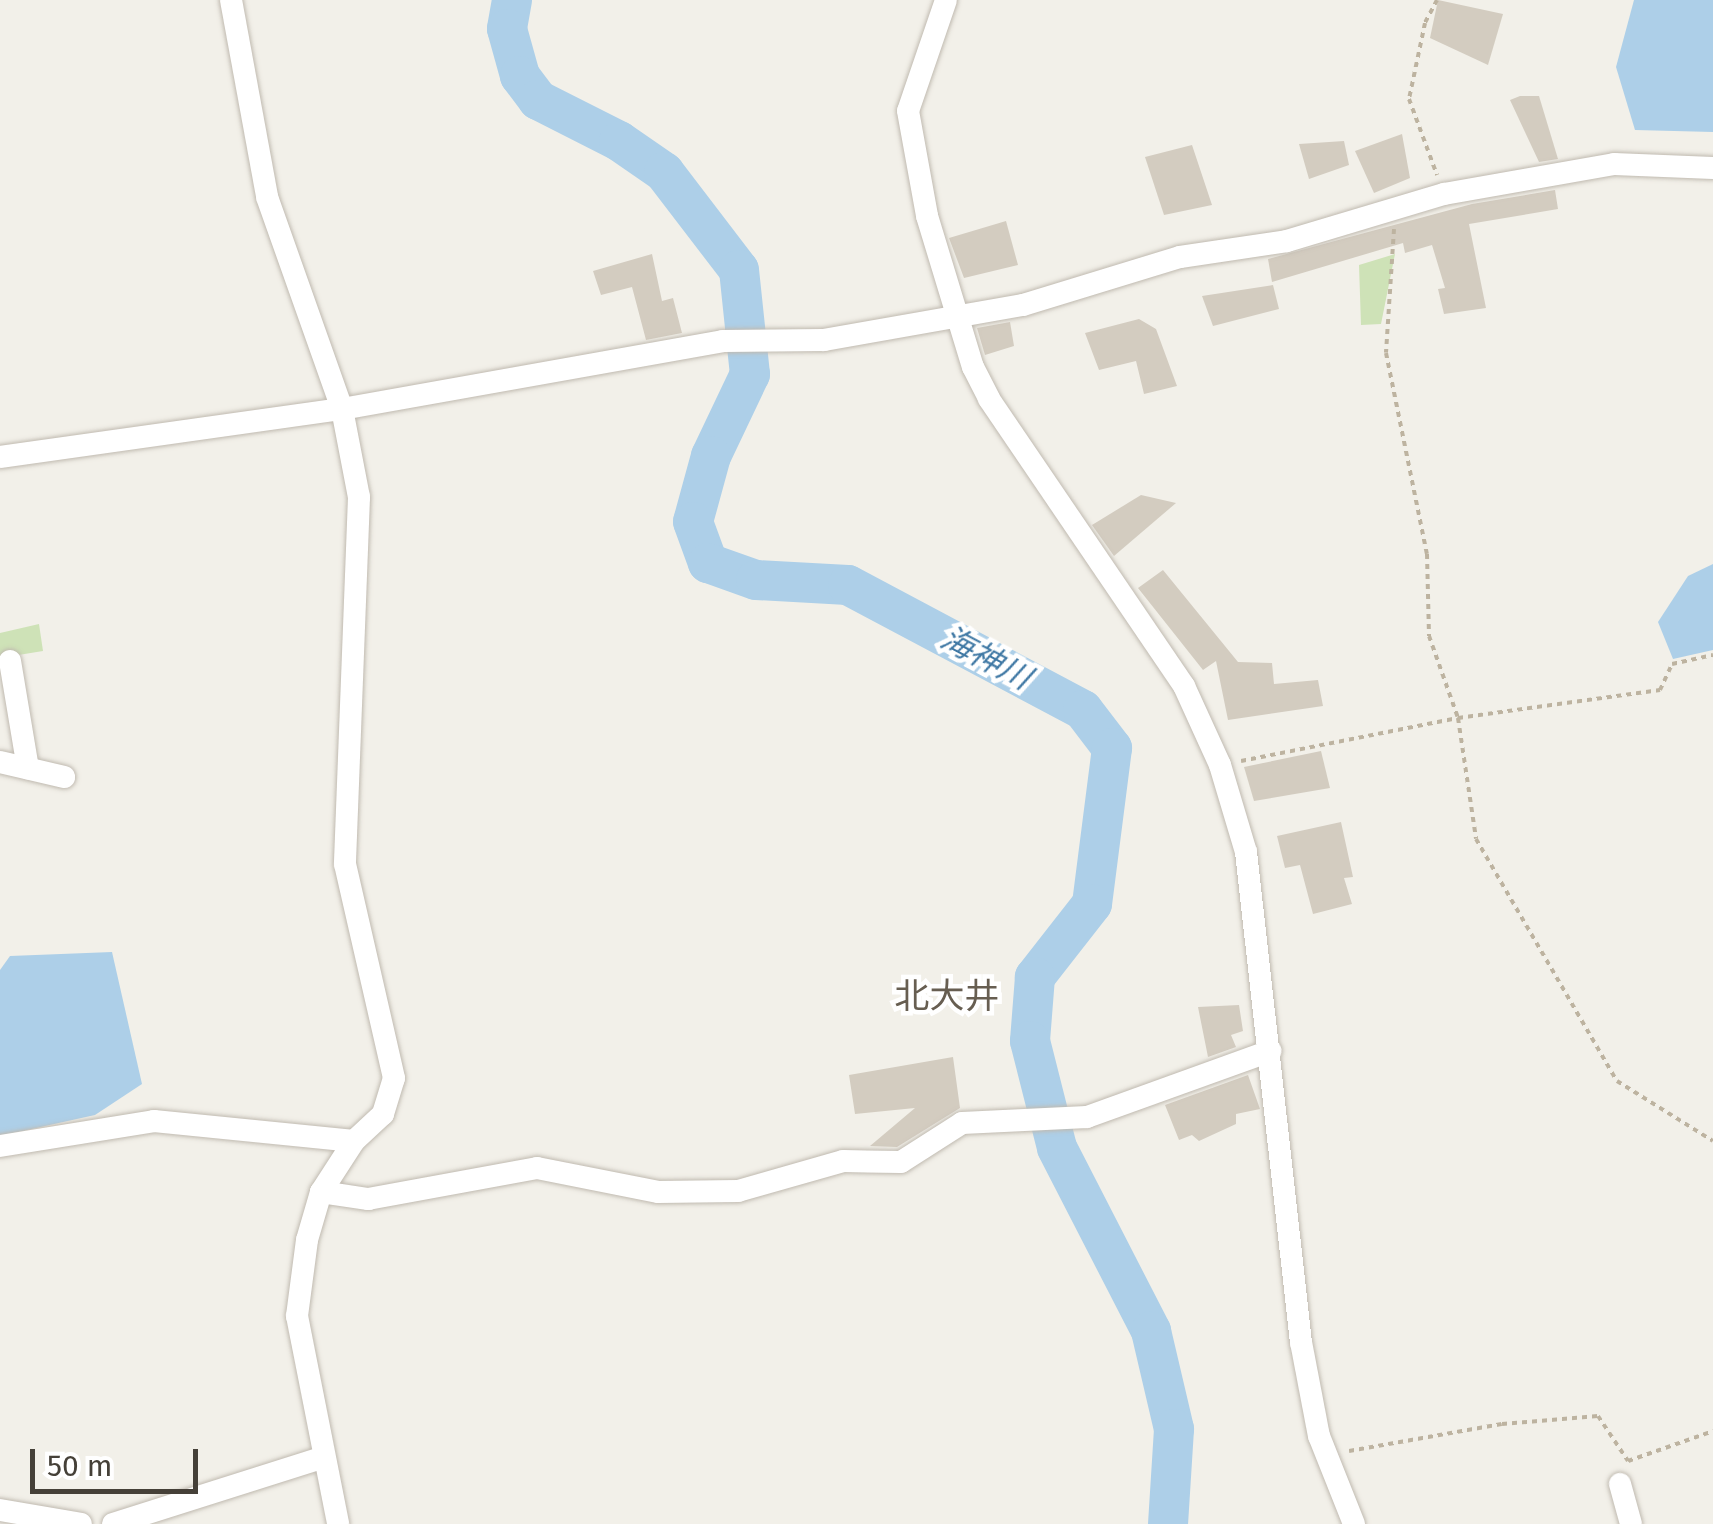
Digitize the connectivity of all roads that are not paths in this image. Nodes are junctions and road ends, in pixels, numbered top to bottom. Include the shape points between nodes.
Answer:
1 (232, 0) edge
2 (946, 0) edge
3 (1713, 168) edge
4 (957, 316) junction
5 (342, 409) junction
6 (0, 457) edge
7 (10, 661) dead end
8 (0, 762) edge
9 (28, 769) junction
10 (64, 777) dead end
11 (1270, 1050) junction
12 (354, 1140) junction
13 (0, 1146) edge
14 (321, 1192) junction
15 (324, 1457) junction
16 (1620, 1484) dead end
17 (0, 1510) edge
18 (81, 1524) edge
19 (113, 1524) edge
20 (338, 1524) edge
21 (1354, 1524) edge
22 (1631, 1524) edge

1 - 5 street via 267,197
2 - 4 street via 908,111 927,216
3 - 4 street via 1614,164 1444,194
4 - 5 street via 782,342 723,341
4 - 11 street via 989,399 1184,686 1220,765 1246,852
5 - 6 street
5 - 12 street via 359,497 360,557 346,864 394,1078 383,1114
7 - 9 street
8 - 9 street
9 - 10 street
11 - 14 street via 1074,1120 962,1122 901,1162 843,1161 738,1191 658,1192 537,1168 368,1199
11 - 21 street via 1301,1342 1327,1456
12 - 13 street via 154,1121
12 - 14 street
14 - 15 street via 307,1240 298,1316
15 - 19 street
15 - 20 street
16 - 22 street
17 - 18 street

